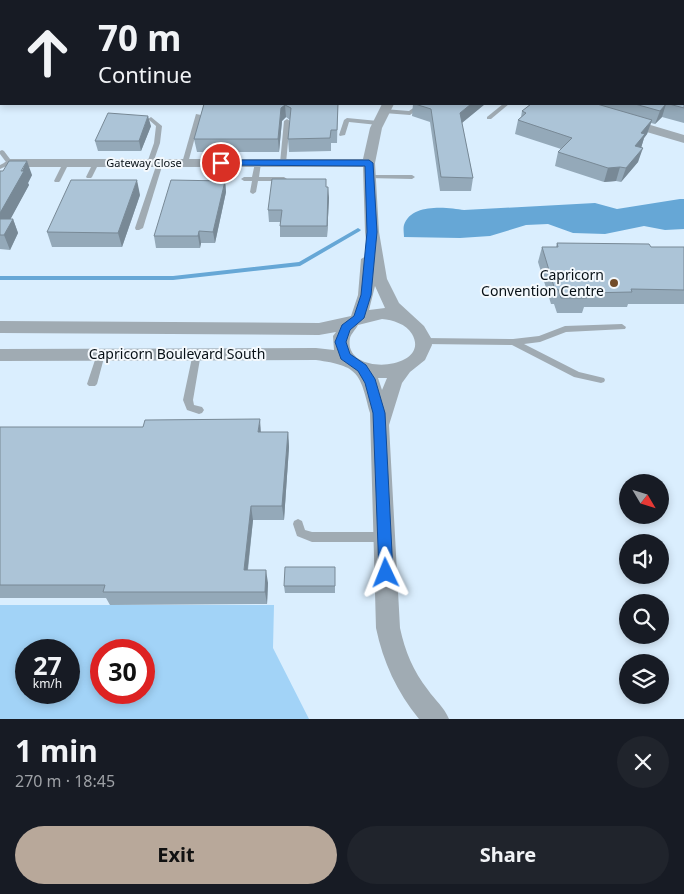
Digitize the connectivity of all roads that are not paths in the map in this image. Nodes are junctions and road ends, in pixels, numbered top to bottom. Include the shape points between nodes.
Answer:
1 (421, 105) edge
2 (505, 105) edge
3 (383, 112) edge
4 (198, 115) dead end
5 (613, 117) edge
6 (489, 118) dead end
7 (151, 120) dead end
8 (287, 121) edge
9 (342, 134) dead end
10 (684, 139) edge
11 (4, 160) edge
12 (66, 163) junction
13 (96, 163) junction
14 (155, 163) junction
15 (185, 163) junction
16 (258, 163) junction
17 (282, 163) junction
18 (369, 163) junction
19 (89, 177) dead end
20 (369, 177) junction
21 (412, 177) dead end
22 (244, 179) dead end
23 (255, 179) junction
24 (291, 180) edge
25 (57, 181) dead end
26 (142, 188) dead end
27 (152, 188) junction
28 (253, 192) dead end
29 (138, 228) dead end
30 (372, 232) junction
31 (355, 320) junction
32 (408, 321) junction
33 (0, 327) edge
34 (622, 327) dead end
35 (424, 341) junction
36 (513, 342) junction
37 (197, 353) junction
38 (101, 354) junction
39 (0, 355) edge
40 (357, 366) junction
41 (404, 368) junction
42 (601, 380) dead end
43 (92, 384) dead end
44 (199, 410) dead end
45 (380, 430) junction
46 (298, 524) dead end
47 (385, 537) junction
48 (436, 719) edge

1 - 3 lane via 410,113
2 - 6 lane
3 - 9 lane via 347,120
3 - 18 street
4 - 15 lane
5 - 10 street
7 - 14 lane via 159,126
8 - 17 lane
11 - 12 street, Gateway Close
12 - 13 street, Gateway Close
12 - 25 lane
13 - 14 street, Gateway Close
13 - 19 lane
14 - 15 street, Gateway Close
14 - 27 lane via 158,179
15 - 16 street, Gateway Close
16 - 17 street, Gateway Close
16 - 23 lane
17 - 18 street, Gateway Close
18 - 20 street
20 - 21 lane
20 - 30 street
22 - 23 lane
23 - 24 lane
23 - 28 lane
26 - 27 lane
27 - 29 lane
30 - 31 street via 366,295
30 - 32 street via 379,279 392,306
31 - 32 street via 383,314
31 - 33 street, Capricorn Boulevard South via 320,329
31 - 40 street via 342,334 340,342 341,349
32 - 35 street via 416,326
34 - 36 lane via 565,328 540,339
35 - 36 lane
35 - 41 street via 417,360
36 - 42 lane via 577,375
37 - 38 street, Capricorn Boulevard South
37 - 40 street, Capricorn Boulevard South via 326,355
37 - 44 lane via 188,400 190,407
38 - 39 street, Capricorn Boulevard South
38 - 43 lane
40 - 41 street via 383,372
40 - 45 street via 371,382
41 - 45 street via 394,381
45 - 47 street
46 - 47 lane via 302,533 312,537
47 - 48 street via 388,628 392,647 408,685

